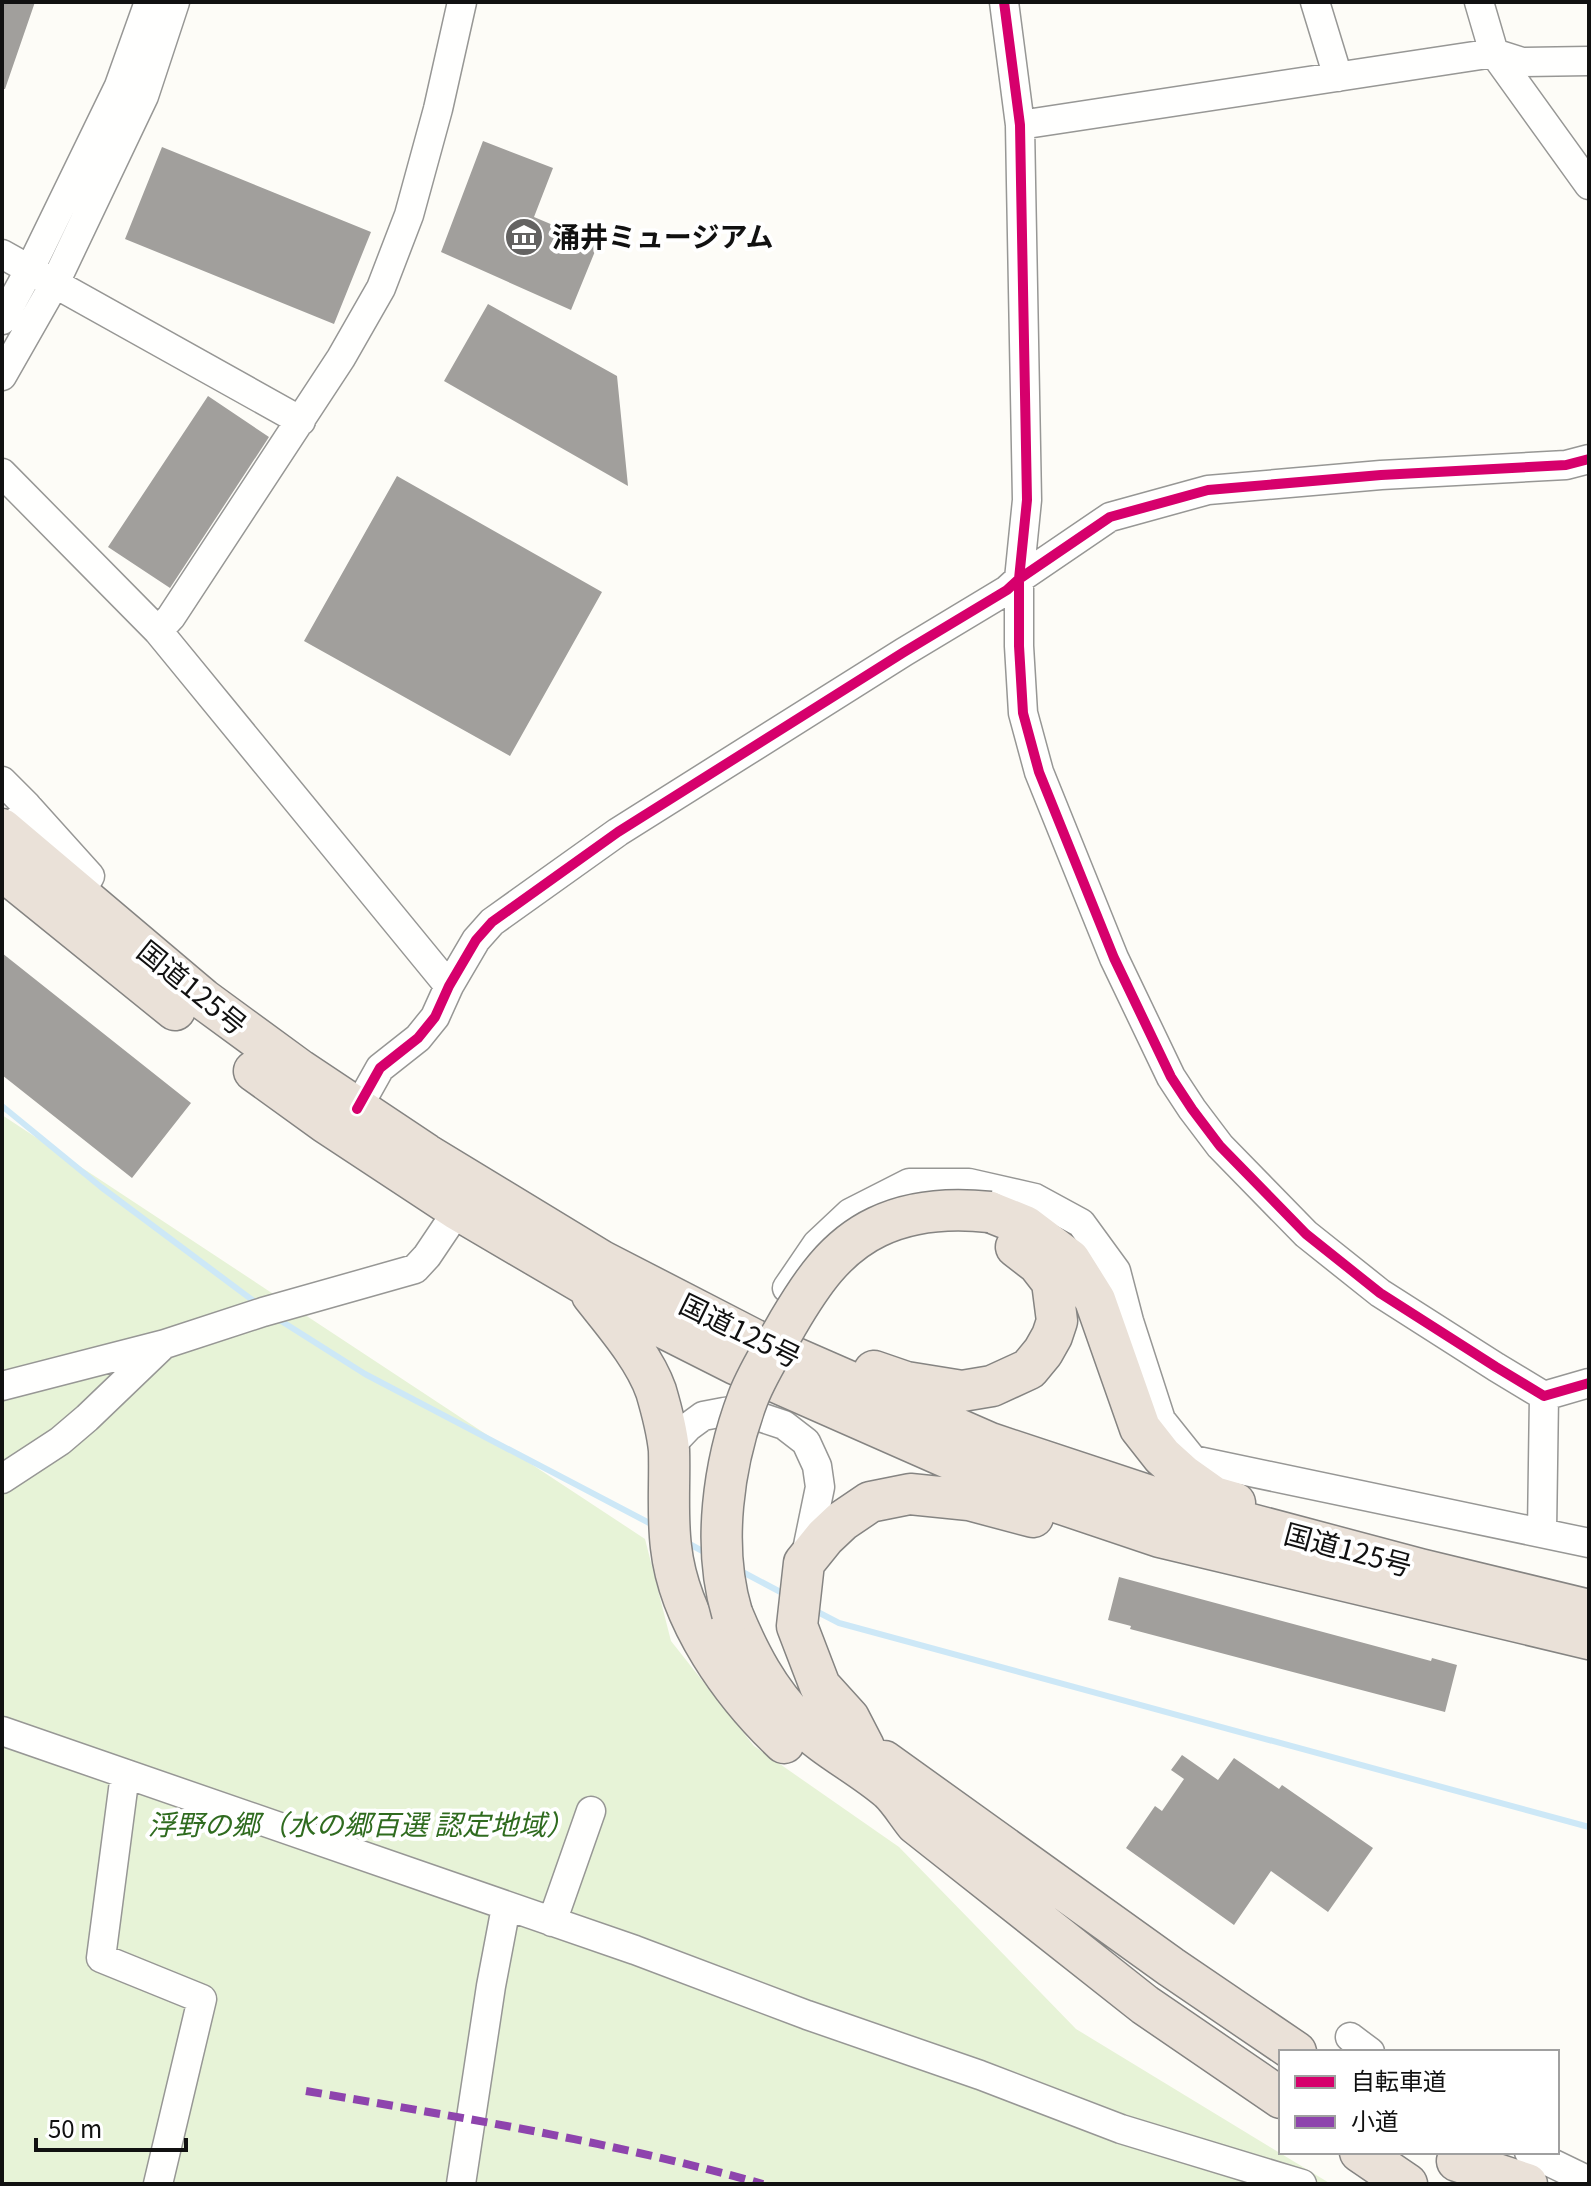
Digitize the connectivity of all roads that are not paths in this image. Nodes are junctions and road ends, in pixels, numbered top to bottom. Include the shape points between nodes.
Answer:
1 (149, 2) edge
2 (175, 2) edge
3 (462, 2) edge
4 (1004, 2) edge
5 (1315, 2) edge
6 (1479, 2) edge
7 (1494, 53) junction
8 (1589, 61) edge
9 (1338, 77) junction
10 (1020, 125) junction
11 (1589, 185) edge
12 (2, 254) edge
13 (30, 269) junction
14 (55, 283) junction
15 (2, 320) edge
16 (2, 376) edge
17 (301, 421) junction
18 (1589, 459) edge
19 (2, 473) edge
20 (1019, 579) junction
21 (158, 631) junction
22 (2, 781) edge
23 (10, 835) edge
24 (449, 986) junction
25 (357, 1109) junction
26 (466, 1197) junction
27 (987, 1222) junction
28 (583, 1285) junction
29 (759, 1342) junction
30 (165, 1344) junction
31 (804, 1363) junction
32 (1589, 1383) edge
33 (2, 1386) edge
34 (1544, 1396) junction
35 (669, 1447) junction
36 (2, 1479) edge
37 (1542, 1532) junction
38 (1160, 1537) junction
39 (1589, 1543) edge
40 (1420, 1569) junction
41 (802, 1572) junction
42 (1589, 1610) edge
43 (742, 1612) junction
44 (1589, 1639) edge
45 (2, 1731) edge
46 (864, 1747) junction
47 (125, 1774) junction
48 (591, 1811) dead end
49 (916, 1824) junction
50 (506, 1907) junction
51 (552, 1922) junction
52 (1293, 2050) edge
53 (1279, 2097) edge
54 (1363, 2154) edge
55 (1533, 2154) edge
56 (1461, 2166) edge
57 (1589, 2181) edge
58 (158, 2184) edge
59 (461, 2184) edge
60 (1302, 2184) edge
61 (1407, 2184) edge
62 (1527, 2184) edge

1 - 13 street via 119,86
2 - 14 street via 144,96
3 - 17 street via 409,215 381,288
4 - 10 street
5 - 9 street
6 - 7 street
7 - 8 street via 1522,62
7 - 9 street
7 - 11 street
9 - 10 street
10 - 20 street via 1027,500
12 - 13 street
13 - 14 street
13 - 15 street
14 - 16 street
14 - 17 street
17 - 21 street
18 - 20 street via 1566,465 1208,490 1110,517
19 - 21 street
20 - 24 street via 618,832 531,893 476,940
20 - 34 street via 1023,713 1039,772 1114,958 1178,1088 1220,1146 1306,1234 1380,1293
21 - 24 street
22 - 23 street
23 - 25 highway, 国道125号 via 203,999
23 - 26 highway, 国道125号 via 113,961 326,1123
24 - 25 street via 435,1017 380,1068
25 - 26 highway, 国道125号
26 - 28 highway, 国道125号
26 - 29 highway, 国道125号
26 - 30 street via 415,1269
27 - 31 highway via 1052,1282 1057,1321 1029,1369 992,1386 962,1391 906,1382 845,1360
27 - 40 highway via 1025,1226 1070,1260 1095,1300 1140,1428 1183,1475 1214,1497 1380,1545
27 - 43 highway, bridge via 934,1210 877,1227 845,1247 809,1288 754,1384 734,1442 721,1538 726,1591
28 - 35 highway via 643,1364
28 - 38 highway, 国道125号 via 735,1364 1023,1491
29 - 31 highway, 国道125号
29 - 37 street via 817,1244 850,1213 909,1183 969,1183 1035,1198 1081,1223 1116,1271 1161,1420 1193,1460
30 - 33 street
30 - 36 street via 60,1441
31 - 40 highway, 国道125号 via 1005,1448 1168,1502
32 - 34 street
34 - 37 street
35 - 41 street via 703,1416 739,1410 784,1425 806,1442 820,1487
35 - 49 highway via 671,1550 682,1594 734,1690 782,1742 826,1777 871,1807
37 - 39 street
38 - 41 highway via 1115,1537 969,1500 910,1494 870,1502 842,1521
38 - 44 highway, 国道125号
40 - 42 highway, 国道125号
41 - 46 highway via 797,1626 820,1686 849,1718
43 - 46 highway via 800,1698
43 - 49 highway via 745,1645 781,1702 841,1757 890,1791
45 - 47 street
46 - 52 highway
47 - 50 street
47 - 58 street via 101,1958 202,1999
48 - 51 street
49 - 53 highway via 1145,2005
50 - 51 street
50 - 59 street
51 - 60 street via 1121,2129
54 - 61 highway
55 - 57 street
56 - 62 highway

